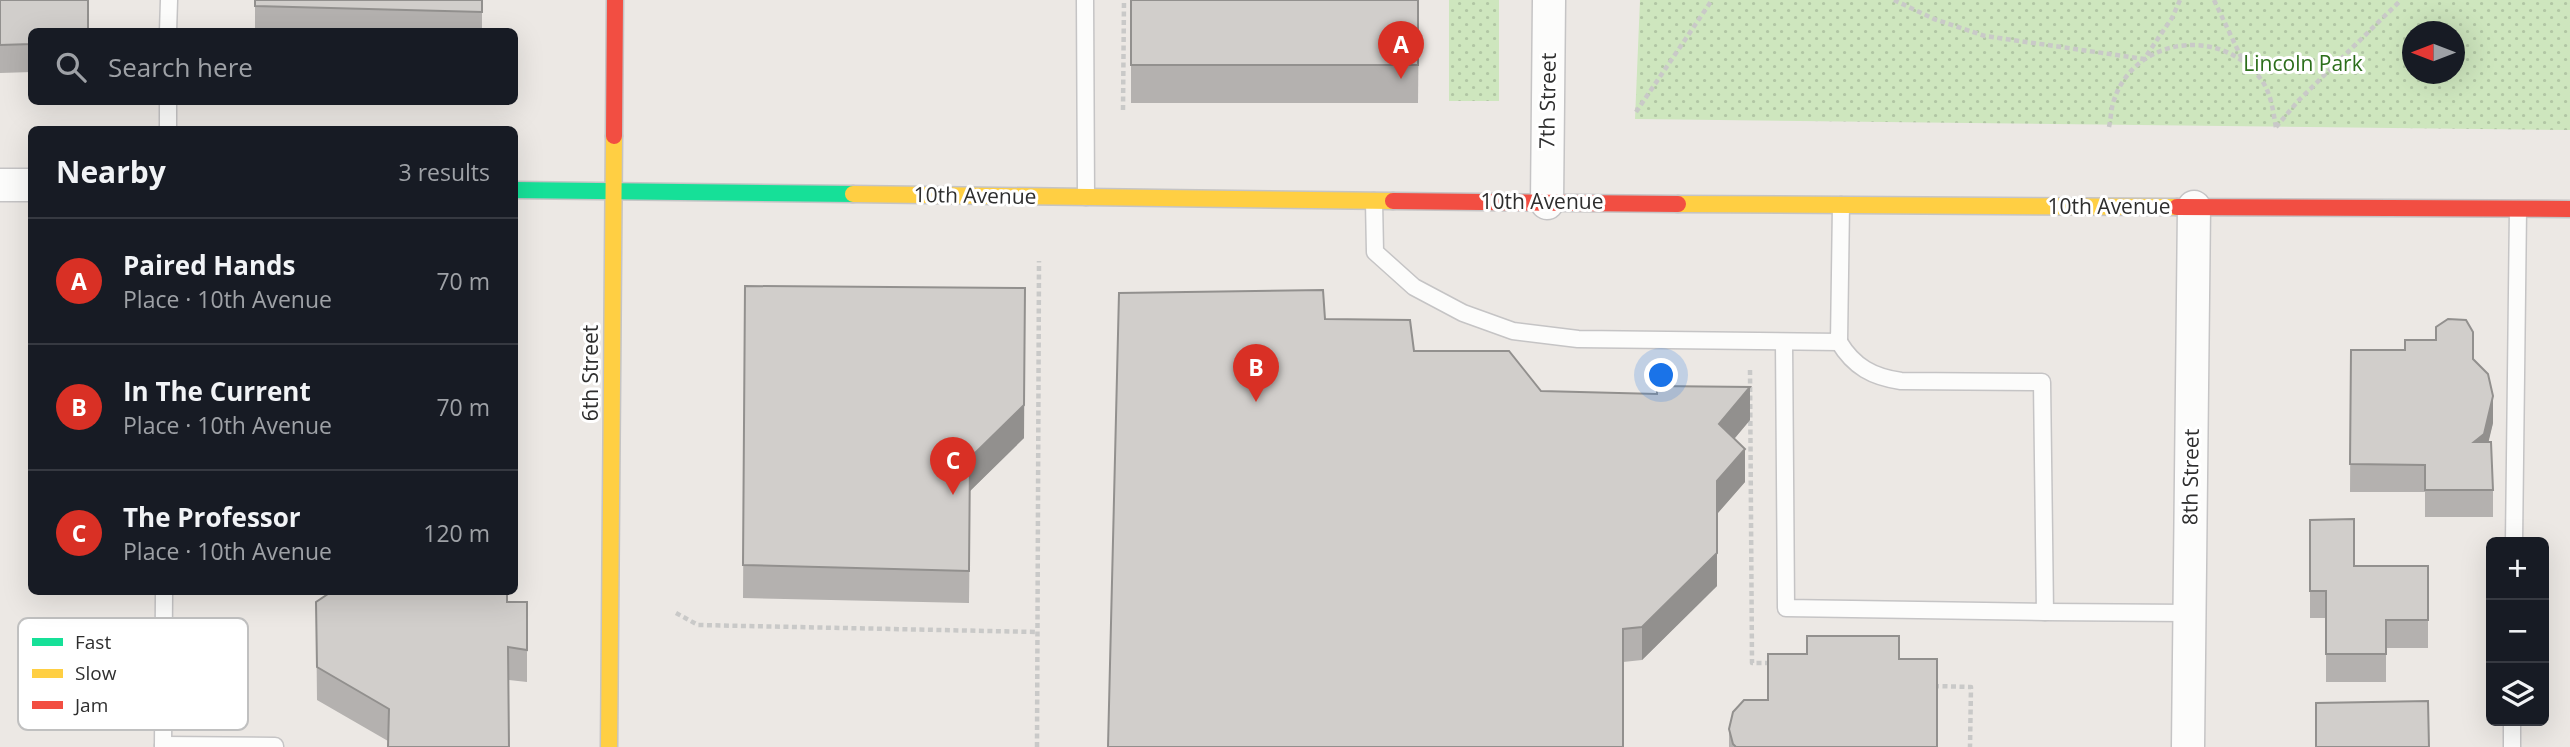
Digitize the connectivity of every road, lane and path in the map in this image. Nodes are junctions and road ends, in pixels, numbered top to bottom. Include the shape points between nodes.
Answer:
1 (169, 0) edge
2 (615, 0) edge
3 (1085, 0) edge
4 (1124, 0) edge
5 (1549, 0) edge
6 (1712, 0) edge
7 (1894, 0) edge
8 (2180, 0) edge
9 (2214, 0) edge
10 (2400, 0) edge
11 (169, 28) edge
12 (2144, 59) junction
13 (2242, 60) junction
14 (168, 105) edge
15 (1123, 110) dead end
16 (1636, 112) dead end
17 (168, 126) edge
18 (2109, 127) dead end
19 (0, 185) edge
20 (28, 185) edge
21 (518, 190) edge
22 (613, 192) junction
23 (1086, 197) junction
24 (1374, 201) junction
25 (1547, 203) junction
26 (1841, 205) junction
27 (2194, 207) junction
28 (2518, 209) junction
29 (2570, 209) edge
30 (1039, 261) dead end
31 (1784, 342) junction
32 (1839, 342) junction
33 (2514, 537) edge
34 (164, 595) edge
35 (2045, 612) junction
36 (676, 613) dead end
37 (2189, 613) junction
38 (164, 618) edge
39 (1037, 632) junction
40 (2512, 726) edge
41 (163, 746) edge
42 (275, 746) edge
43 (609, 747) edge
44 (1037, 747) edge
45 (2188, 747) edge
46 (2512, 747) edge

1 - 11 lane
2 - 22 street, 6th Street
3 - 23 lane
4 - 15 path
5 - 25 street, 7th Street
6 - 16 path
7 - 12 path via 1996,39
8 - 12 path
9 - 13 path
10 - 13 path via 2276,128 2272,102 2261,79
12 - 13 path via 2168,47 2193,43 2219,47
12 - 18 path via 2125,77 2113,101
14 - 17 lane
19 - 20 street
21 - 22 street, 10th Avenue
22 - 23 street, 10th Avenue
22 - 43 street, 6th Street
23 - 24 street, 10th Avenue
24 - 25 street, 10th Avenue
24 - 31 lane via 1375,252 1414,287 1463,313 1513,331 1578,339
25 - 26 street, 10th Avenue
26 - 27 street, 10th Avenue
26 - 32 lane
27 - 28 street, 10th Avenue
27 - 37 street, 8th Street
28 - 29 street, 10th Avenue
28 - 33 lane
30 - 39 path
31 - 32 lane
31 - 35 lane via 1786,608
32 - 35 lane via 1849,358 1882,378 2042,382
34 - 38 lane
35 - 37 lane
36 - 39 path via 698,625
37 - 45 street, 8th Street
39 - 44 path
40 - 46 lane
41 - 42 lane

